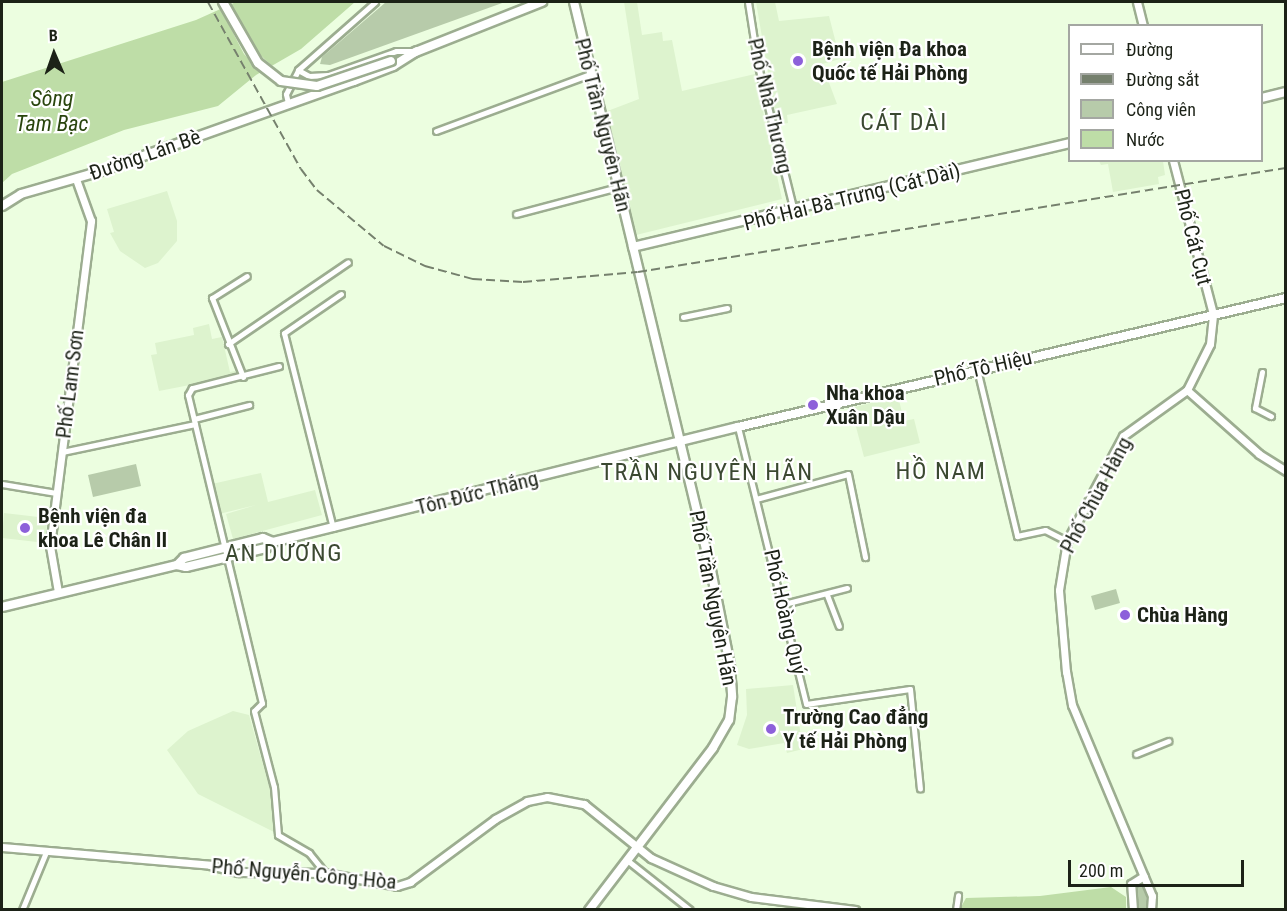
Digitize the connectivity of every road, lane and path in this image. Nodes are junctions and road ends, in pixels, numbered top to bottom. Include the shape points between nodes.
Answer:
1 (223, 2) edge
2 (375, 2) edge
3 (542, 2) edge
4 (574, 2) edge
5 (748, 2) edge
6 (1137, 2) edge
7 (1142, 24) edge
8 (417, 51) junction
9 (298, 70) junction
10 (590, 74) junction
11 (1286, 92) edge
12 (1263, 98) edge
13 (288, 103) junction
14 (436, 131) dead end
15 (1068, 143) edge
16 (1174, 162) edge
17 (76, 179) junction
18 (618, 187) junction
19 (2, 206) edge
20 (794, 211) junction
21 (516, 214) dead end
22 (633, 247) junction
23 (348, 262) dead end
24 (247, 276) dead end
25 (341, 294) dead end
26 (1286, 298) edge
27 (727, 308) dead end
28 (1213, 314) junction
29 (683, 317) dead end
30 (228, 344) junction
31 (279, 366) dead end
32 (977, 369) junction
33 (1262, 372) dead end
34 (243, 377) junction
35 (1187, 390) junction
36 (249, 405) dead end
37 (1271, 416) dead end
38 (195, 421) junction
39 (738, 427) junction
40 (681, 442) junction
41 (62, 452) junction
42 (1286, 471) edge
43 (2, 484) edge
44 (56, 493) junction
45 (756, 499) junction
46 (333, 528) junction
47 (1067, 541) junction
48 (273, 542) junction
49 (224, 548) junction
50 (226, 557) junction
51 (865, 557) dead end
52 (177, 565) junction
53 (847, 588) dead end
54 (58, 592) junction
55 (827, 595) junction
56 (784, 604) junction
57 (2, 607) edge
58 (839, 627) dead end
59 (1169, 741) dead end
60 (1136, 754) dead end
61 (920, 789) dead end
62 (2, 848) edge
63 (637, 848) junction
64 (46, 852) junction
65 (627, 860) junction
66 (325, 873) junction
67 (1144, 876) junction
68 (958, 895) dead end
69 (22, 909) edge
70 (589, 909) edge
71 (690, 909) edge
72 (855, 909) edge
73 (956, 909) edge
74 (1133, 909) edge
75 (1151, 909) edge

1 - 8 main road, bridge via 258,63 281,81 317,86
2 - 9 street
3 - 8 main road
4 - 10 main road, Phố Trần Nguyên Hãn
5 - 20 street, Phố Nhà Thương via 758,66
6 - 7 street
8 - 9 street via 396,51 328,75 309,76
8 - 13 main road, Đường Lán Bè via 393,66
9 - 13 street via 286,94
10 - 14 street
10 - 18 main road, Phố Trần Nguyên Hãn
11 - 12 main road
13 - 17 main road, Đường Lán Bè
15 - 20 main road, Phố Hai Bà Trưng (Cát Dài)
16 - 28 street, Phố Cát Cụt
17 - 19 main road, Đường Lán Bè via 21,194
17 - 41 street, Phố Lam Sơn via 91,221
18 - 21 street
18 - 22 main road, Phố Trần Nguyên Hãn
20 - 22 main road, Phố Hai Bà Trưng (Cát Dài)
22 - 40 main road, Phố Trần Nguyên Hãn
23 - 30 street
24 - 30 street via 212,298
25 - 46 street via 284,333
26 - 28 main road, Phố Tô Hiệu
27 - 29 street
28 - 32 main road, Phố Tô Hiệu
28 - 35 street, Phố Chùa Hàng via 1210,344
30 - 34 street
31 - 34 street
32 - 39 main road, Phố Tô Hiệu
32 - 47 street via 1017,536 1045,530
33 - 37 street via 1255,408
34 - 38 street via 192,388 188,395
35 - 42 street via 1259,454
35 - 47 street, Phố Chùa Hàng via 1123,436
36 - 38 street
38 - 41 street
38 - 49 street
39 - 40 main road, Phố Tô Hiệu
39 - 45 street, Phố Hoàng Quý
40 - 46 main road, Tôn Đức Thắng
40 - 63 main road, Phố Trần Nguyên Hãn via 730,665 732,697 729,720 718,739
41 - 44 street, Phố Lam Sơn
43 - 44 street
44 - 54 street, Phố Lam Sơn via 50,546
45 - 51 street via 848,474
45 - 56 street, Phố Hoàng Quý
46 - 48 main road, Tôn Đức Thắng
47 - 67 street, Phố Chùa Hàng via 1059,590 1072,705
48 - 49 main road, Tôn Đức Thắng via 263,538
48 - 50 main road, Tôn Đức Thắng via 266,548
49 - 50 street
49 - 52 main road, Tôn Đức Thắng via 184,558
50 - 52 main road, Tôn Đức Thắng via 186,567
50 - 66 street via 262,703 254,711 274,787 278,835 309,853
52 - 54 main road, Tôn Đức Thắng
53 - 55 street
54 - 57 main road, Tôn Đức Thắng
55 - 56 street
55 - 58 street
56 - 61 street, Phố Hoàng Quý via 806,704 910,689
59 - 60 street
62 - 64 street, Phố Nguyễn Công Hòa
63 - 65 main road, Phố Trần Nguyên Hãn
63 - 66 street, Phố Nguyễn Công Hòa via 584,804 547,797 527,801 495,819 410,882 379,885
63 - 72 street, Phố Nguyễn Công Hòa via 677,872 751,897
64 - 66 street, Phố Nguyễn Công Hòa via 210,865 239,872
64 - 69 street
65 - 70 main road, Phố Trần Nguyên Hãn
65 - 71 street
67 - 74 street via 1131,884
67 - 75 street, Phố Chùa Hàng via 1152,896
68 - 73 street

